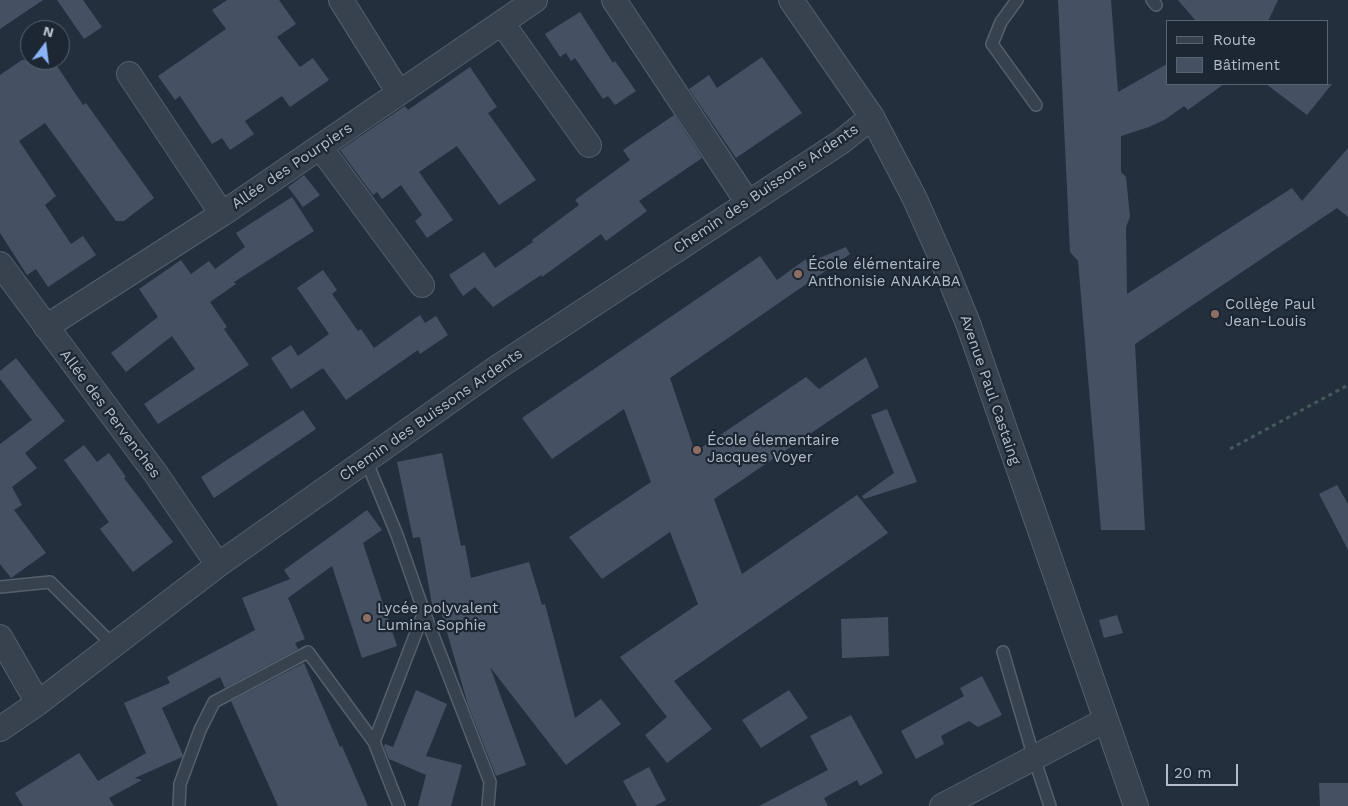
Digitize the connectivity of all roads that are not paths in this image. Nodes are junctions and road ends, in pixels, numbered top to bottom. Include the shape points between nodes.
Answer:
1 (341, 0) edge
2 (535, 0) edge
3 (614, 0) edge
4 (791, 0) edge
5 (1017, 0) edge
6 (502, 23) junction
7 (128, 74) dead end
8 (399, 93) junction
9 (1036, 105) dead end
10 (872, 117) junction
11 (589, 145) dead end
12 (320, 147) junction
13 (748, 203) junction
14 (222, 214) junction
15 (0, 264) edge
16 (422, 285) dead end
17 (46, 327) junction
18 (366, 460) junction
19 (218, 565) junction
20 (0, 587) edge
21 (424, 612) junction
22 (0, 638) edge
23 (114, 646) junction
24 (1003, 652) dead end
25 (38, 703) junction
26 (1106, 720) junction
27 (0, 729) edge
28 (374, 742) junction
29 (1034, 758) junction
30 (179, 806) edge
31 (398, 806) edge
32 (488, 806) edge
33 (942, 806) edge
34 (1050, 806) edge
35 (1136, 806) edge

1 - 8 street
2 - 6 street, Allée des Pourpiers
3 - 13 street
4 - 10 street, Avenue Paul Castaing
5 - 9 lane via 1001,22 992,44
6 - 8 street, Allée des Pourpiers
6 - 11 street
7 - 14 street
8 - 12 street, Allée des Pourpiers
10 - 13 street, Chemin des Buissons Ardents
10 - 26 street, Avenue Paul Castaing via 914,197 969,326
12 - 14 street, Allée des Pourpiers
12 - 16 street
13 - 18 street, Chemin des Buissons Ardents via 498,367
14 - 17 street, Allée des Pourpiers
15 - 17 street, Allée des Pervenches
17 - 19 street, Allée des Pervenches via 156,474
18 - 19 street, Chemin des Buissons Ardents
18 - 21 lane
19 - 23 street, Chemin des Buissons Ardents
20 - 23 lane via 50,582
21 - 28 lane
21 - 32 lane via 490,782
22 - 25 street
23 - 25 street, Chemin des Buissons Ardents
24 - 29 lane
25 - 27 street, Chemin des Buissons Ardents
26 - 29 street
26 - 35 street, Avenue Paul Castaing
28 - 30 lane via 308,652 214,702 180,784
28 - 31 lane
29 - 33 street
29 - 34 lane

